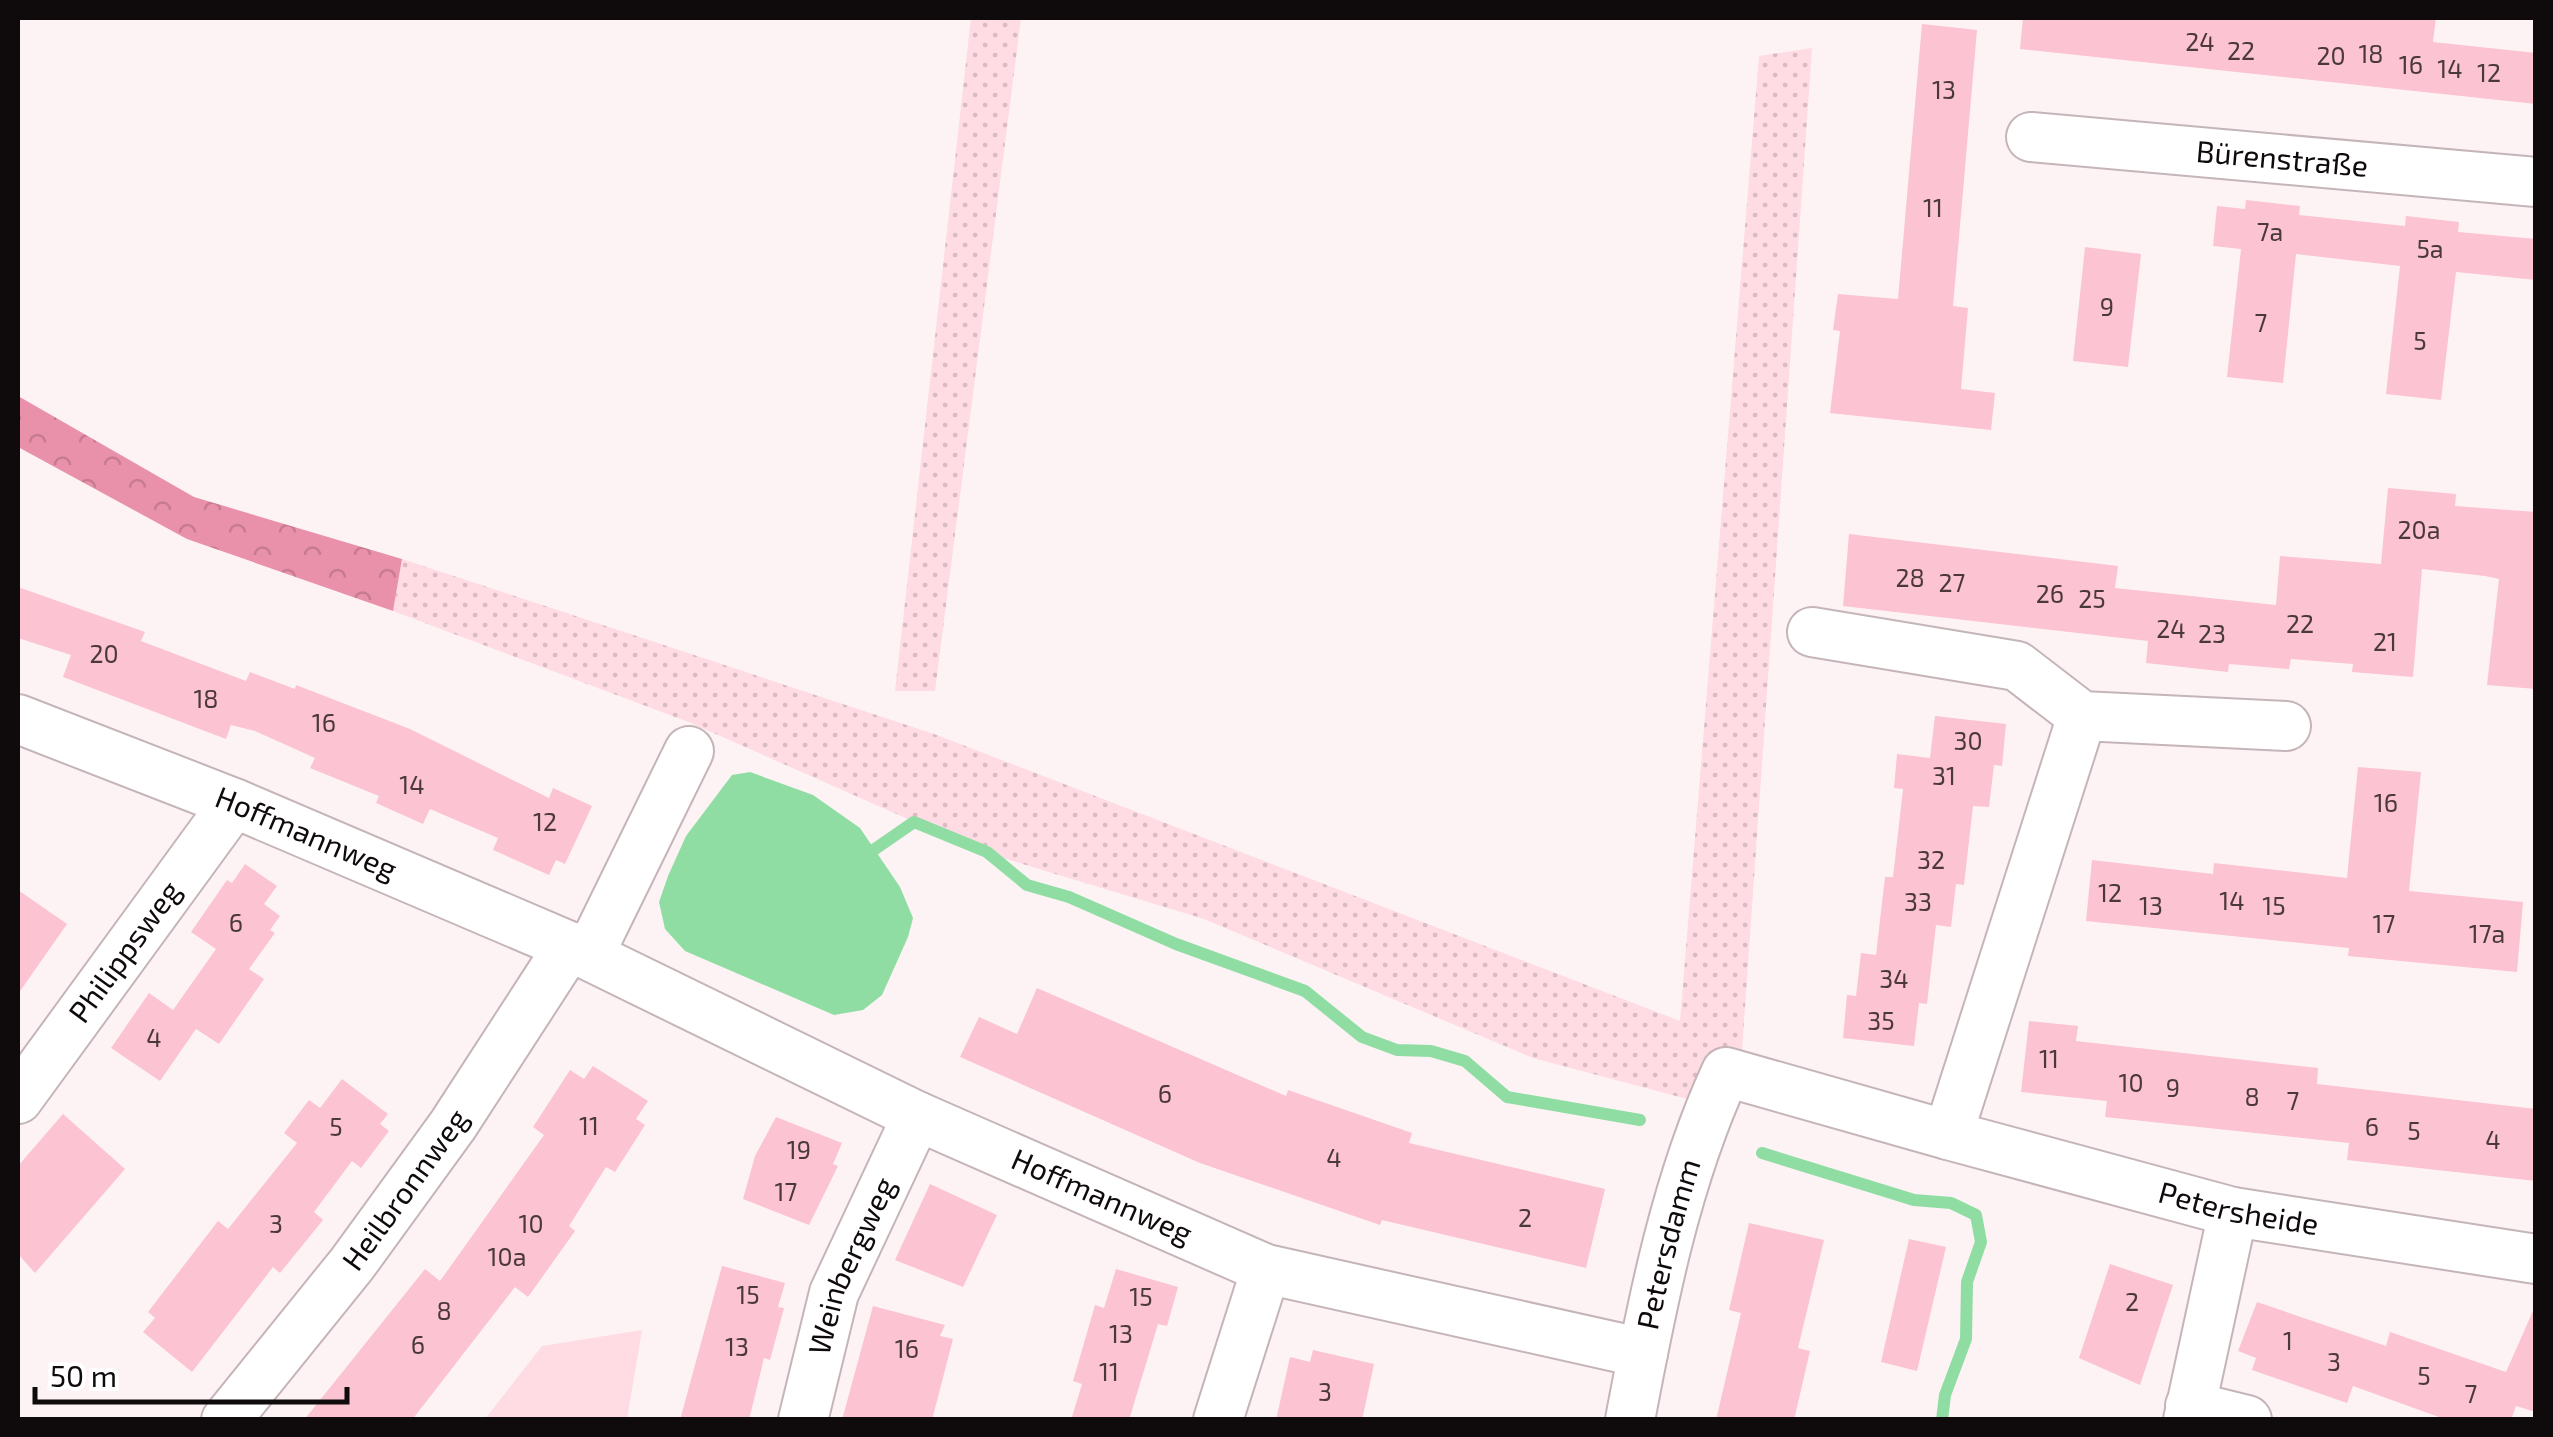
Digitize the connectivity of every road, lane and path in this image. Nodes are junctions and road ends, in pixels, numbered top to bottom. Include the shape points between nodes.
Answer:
1 (2031, 137) dead end
2 (2536, 182) edge
3 (1812, 632) dead end
4 (2082, 716) junction
5 (18, 720) edge
6 (2286, 726) dead end
7 (689, 751) dead end
8 (234, 802) junction
9 (579, 950) junction
10 (1726, 1072) joint
11 (18, 1099) edge
12 (917, 1116) junction
13 (1948, 1134) junction
14 (2233, 1212) junction
15 (2536, 1259) edge
16 (1266, 1268) junction
17 (1643, 1353) junction
18 (2189, 1413) edge
19 (226, 1420) edge
20 (803, 1420) edge
21 (1218, 1420) edge
22 (1630, 1420) edge
23 (2247, 1420) edge

1 - 2 street, Bürenstraße
3 - 4 street via 2017,666
4 - 6 street
4 - 13 street
5 - 8 street, Hoffmannweg
7 - 9 street
8 - 9 street, Hoffmannweg
8 - 11 street, Philippsweg
9 - 12 street, Hoffmannweg
9 - 19 street, Heilbronnweg via 352,1264
10 - 13 street, Petersheide
10 - 17 street, Petersdamm via 1701,1126
12 - 16 street, Hoffmannweg
12 - 20 street, Weinbergweg via 834,1293
13 - 14 street, Petersheide
14 - 15 street, Petersheide
14 - 18 street
16 - 17 street, Hoffmannweg
16 - 21 street
17 - 22 street, Petersdamm
18 - 23 street

